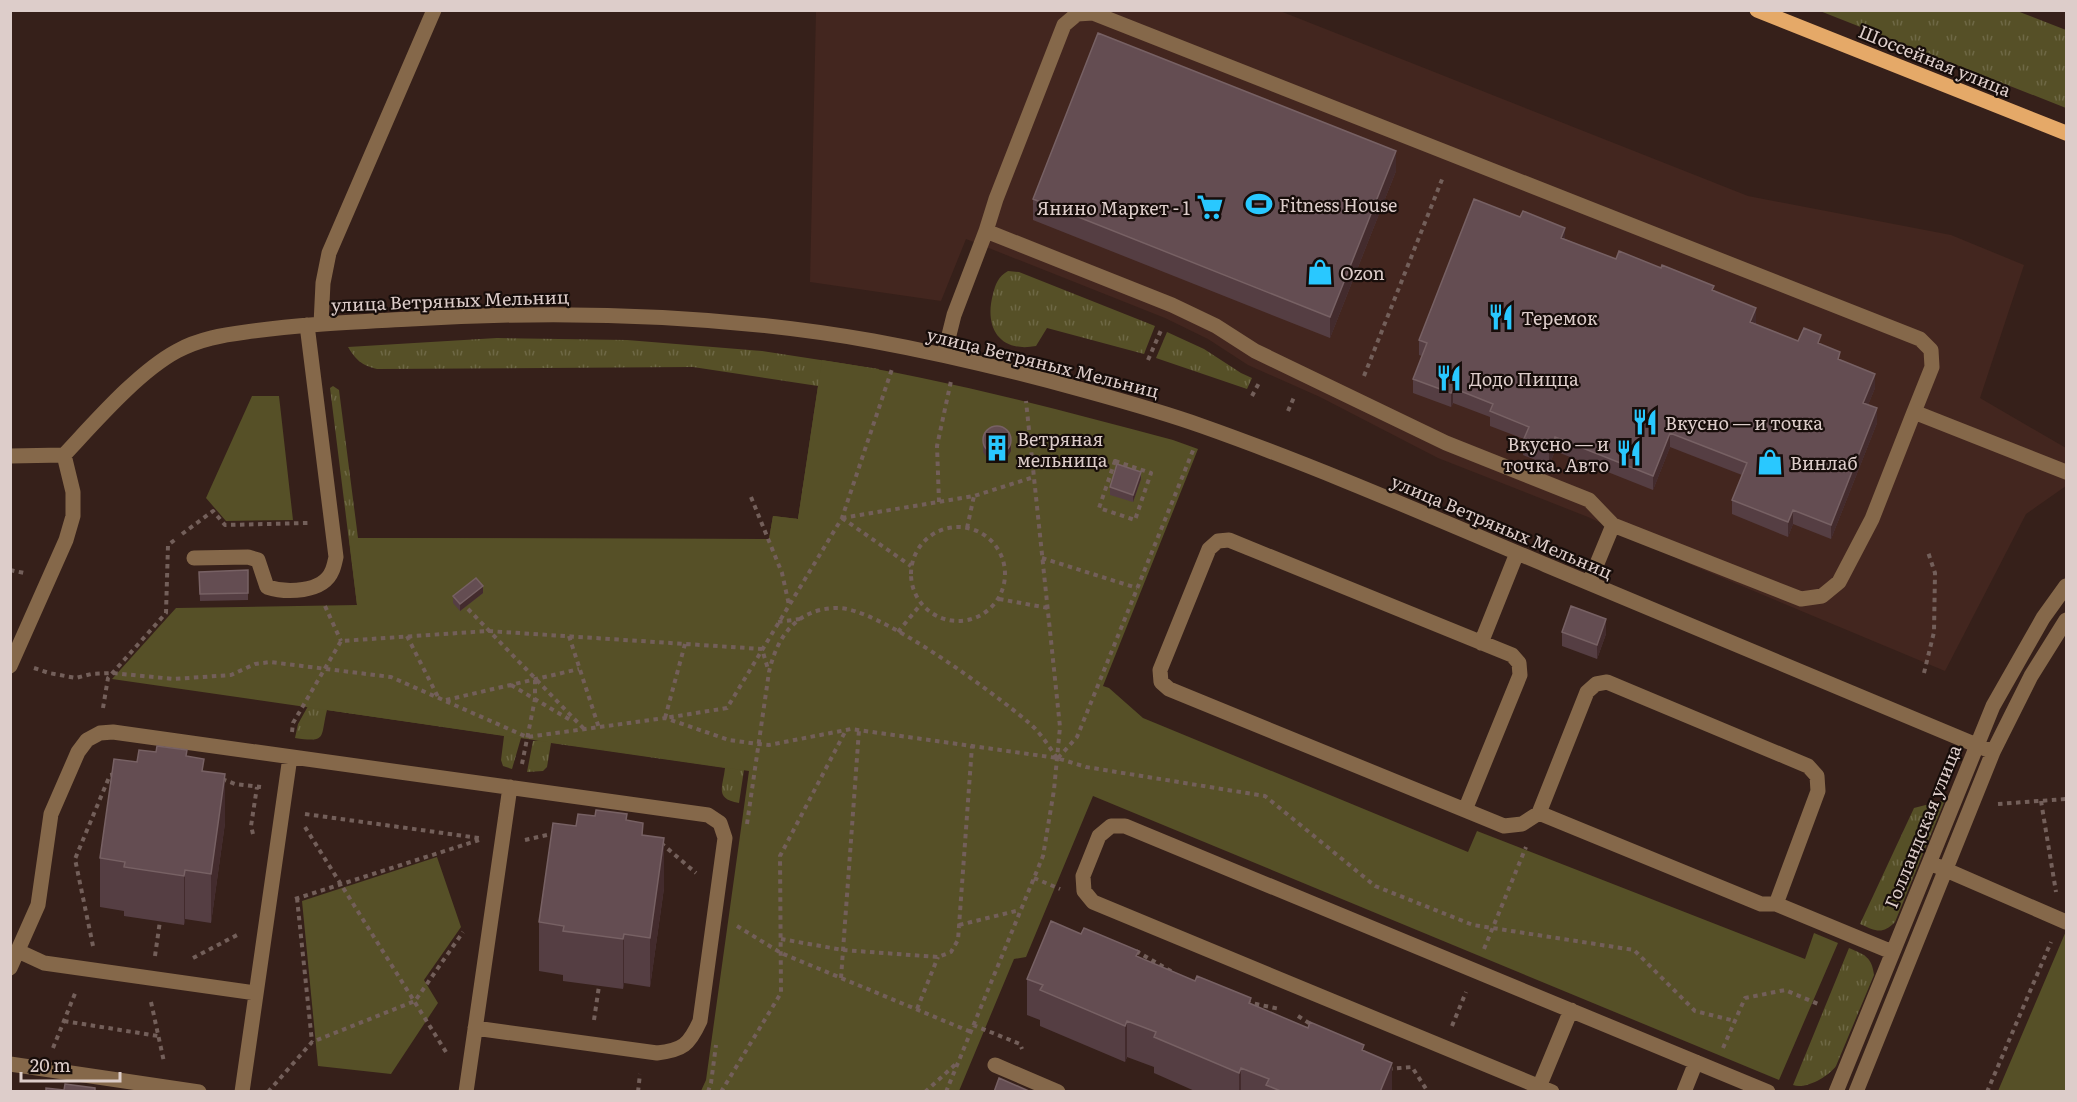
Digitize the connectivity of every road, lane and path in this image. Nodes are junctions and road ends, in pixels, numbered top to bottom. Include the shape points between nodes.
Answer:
1 (434, 10) edge
2 (1757, 10) edge
3 (2067, 133) edge
4 (1452, 154) junction
5 (986, 231) junction
6 (1163, 324) dead end
7 (314, 325) junction
8 (944, 355) junction
9 (1148, 360) dead end
10 (893, 367) dead end
11 (1261, 376) dead end
12 (951, 379) dead end
13 (1296, 393) dead end
14 (1252, 396) dead end
15 (1026, 397) dead end
16 (1354, 399) junction
17 (1288, 411) dead end
18 (1914, 412) junction
19 (1203, 426) junction
20 (64, 455) junction
21 (10, 456) edge
22 (2067, 472) edge
23 (1151, 473) joint
24 (1034, 477) junction
25 (974, 496) junction
26 (751, 497) dead end
27 (939, 501) junction
28 (842, 518) junction
29 (332, 523) junction
30 (1613, 525) junction
31 (967, 528) junction
32 (1928, 552) dead end
33 (1517, 553) junction
34 (194, 558) dead end
35 (1042, 558) junction
36 (911, 566) junction
37 (10, 570) edge
38 (30, 575) dead end
39 (1589, 583) junction
40 (321, 584) junction
41 (2067, 586) edge
42 (1137, 588) junction
43 (999, 599) junction
44 (921, 604) junction
45 (789, 605) junction
46 (1048, 608) junction
47 (468, 609) edge
48 (800, 619) junction
49 (2067, 620) edge
50 (778, 622) junction
51 (488, 631) junction
52 (898, 632) junction
53 (407, 636) junction
54 (569, 636) junction
55 (341, 641) junction
56 (1481, 643) junction
57 (685, 644) junction
58 (762, 649) junction
59 (12, 663) edge
60 (579, 669) junction
61 (324, 670) junction
62 (111, 673) junction
63 (1924, 673) dead end
64 (535, 679) junction
65 (511, 685) junction
66 (439, 698) junction
67 (535, 699) junction
68 (444, 700) junction
69 (665, 718) junction
70 (578, 724) junction
71 (599, 728) junction
72 (584, 730) junction
73 (847, 730) junction
74 (859, 730) junction
75 (100, 733) junction
76 (527, 737) junction
77 (1976, 745) junction
78 (972, 746) junction
79 (1993, 752) junction
80 (289, 757) junction
81 (1057, 758) junction
82 (121, 772) edge
83 (217, 777) edge
84 (265, 786) dead end
85 (513, 788) junction
86 (2067, 800) edge
87 (2041, 801) junction
88 (1990, 804) dead end
89 (254, 807) dead end
90 (1465, 810) junction
91 (289, 812) junction
92 (1539, 813) junction
93 (557, 832) edge
94 (502, 842) junction
95 (651, 842) edge
96 (1928, 863) junction
97 (1945, 870) junction
98 (341, 884) junction
99 (718, 892) junction
100 (297, 898) junction
101 (1776, 904) junction
102 (1021, 910) junction
103 (268, 913) junction
104 (160, 921) edge
105 (2064, 921) edge
106 (469, 923) dead end
107 (734, 924) dead end
108 (959, 926) junction
109 (1492, 928) junction
110 (781, 939) junction
111 (843, 950) junction
112 (1134, 950) edge
113 (18, 951) junction
114 (1892, 952) junction
115 (781, 953) junction
116 (938, 957) junction
117 (10, 968) edge
118 (91, 969) junction
119 (1475, 970) junction
120 (1176, 974) edge
121 (154, 978) junction
122 (841, 978) junction
123 (599, 986) edge
124 (256, 993) junction
125 (415, 1001) junction
126 (1241, 1002) edge
127 (1818, 1004) dead end
128 (916, 1009) junction
129 (1571, 1010) junction
130 (64, 1021) junction
131 (1735, 1021) junction
132 (973, 1025) junction
133 (476, 1028) junction
134 (1317, 1028) edge
135 (971, 1032) junction
136 (997, 1035) dead end
137 (158, 1036) junction
138 (312, 1042) junction
139 (591, 1044) junction
140 (1444, 1046) junction
141 (1696, 1062) junction
142 (958, 1063) junction
143 (10, 1065) edge
144 (995, 1065) dead end
145 (1382, 1069) edge
146 (1714, 1069) junction
147 (44, 1070) junction
148 (711, 1083) dead end
149 (170, 1088) junction
150 (467, 1088) edge
151 (1543, 1090) edge
152 (199, 1092) edge
153 (242, 1092) edge
154 (268, 1092) edge
155 (714, 1092) edge
156 (722, 1092) edge
157 (925, 1092) edge
158 (946, 1092) edge
159 (1058, 1092) edge
160 (1428, 1092) edge
161 (1684, 1092) edge
162 (1768, 1092) edge
163 (1836, 1092) edge
164 (1856, 1092) edge
165 (1987, 1092) edge

1 - 7 street via 329,253
2 - 3 main road, Шоссейная улица
4 - 5 street via 1093,13 1077,14 1064,25
4 - 16 path
4 - 18 street via 1920,339 1931,350 1932,367
5 - 8 street via 954,315
5 - 16 street via 1172,305
6 - 9 path
7 - 8 street, улица Ветряных Мельниц via 495,314 627,315 766,327 868,340
7 - 20 street, улица Ветряных Мельниц via 215,336 180,349 156,365
7 - 29 street
8 - 19 street, улица Ветряных Мельниц
10 - 28 path
11 - 14 path
12 - 27 path via 937,446
13 - 17 path
15 - 24 path
16 - 30 street via 1446,443 1589,500
18 - 22 street
18 - 30 street via 1872,519 1839,582 1822,596 1801,599
19 - 33 street, улица Ветряных Мельниц
19 - 42 path
20 - 21 street
20 - 59 street via 73,492 73,516
23 - 23 path via 1135,520 1100,508 1115,461
24 - 25 path
24 - 35 path
25 - 27 path
25 - 31 path
26 - 45 path via 782,573
27 - 28 path
28 - 36 path
28 - 45 path
29 - 40 street via 336,557 332,572
29 - 62 path via 225,525 213,512 168,545 166,613
30 - 39 street
31 - 36 path via 942,529 921,544
31 - 43 path via 988,537 1002,555 1006,577
32 - 63 path via 1935,573 1934,632
33 - 39 street, улица Ветряных Мельниц
33 - 56 street
34 - 40 street via 258,560 267,587 275,590 306,589
35 - 42 path
35 - 46 path
36 - 44 path via 912,586
37 - 38 path
39 - 77 street, улица Ветряных Мельниц
40 - 55 path via 325,608
41 - 77 street, Голландская улица via 2013,667
42 - 81 path via 1077,737
43 - 44 path via 983,615 961,622 939,618
43 - 46 path
44 - 52 path
45 - 50 path
46 - 81 path via 1060,727
47 - 51 path
48 - 50 path
48 - 52 path via 836,608 855,610
48 - 58 path via 784,633 769,672
49 - 79 street, Голландская улица via 2031,676
50 - 58 path
51 - 53 path
51 - 54 path
51 - 64 path
52 - 81 path via 980,685 1029,723
53 - 55 path
53 - 66 path
54 - 57 path
54 - 60 path
55 - 61 path
56 - 90 street via 1512,655 1519,663 1520,675
56 - 90 street via 1229,540 1218,541 1209,549 1160,669 1161,682 1169,689
57 - 58 path
57 - 69 path
58 - 69 path via 727,708
59 - 62 path via 76,678
60 - 64 path
60 - 71 path
61 - 62 path via 270,662 231,675 174,679
61 - 66 path via 391,677
61 - 80 path via 293,723
62 - 75 path
64 - 65 path
64 - 67 path
64 - 70 path
65 - 67 path
65 - 68 path
66 - 68 path
67 - 70 path
67 - 76 path
68 - 76 path
69 - 71 path
69 - 73 path via 729,740 769,745
70 - 72 path
71 - 72 path
72 - 76 path
73 - 74 path
73 - 110 path via 780,856
74 - 78 path
74 - 111 path
75 - 80 street
75 - 113 street via 87,740 78,752 51,814 38,905
76 - 85 path
77 - 79 street, улица Ветряных Мельниц
77 - 96 street, Голландская улица
78 - 81 path
78 - 108 path
79 - 97 street, Голландская улица
80 - 85 street
80 - 91 street
81 - 102 path via 1043,856
81 - 109 path via 1086,767 1264,796 1375,886 1473,926
82 - 118 path via 110,775 75,860
83 - 84 path via 235,784
85 - 94 street
85 - 99 street via 708,815 720,823 725,838
86 - 87 path
87 - 88 path
87 - 105 path
89 - 91 path
90 - 92 street via 1504,826 1522,824
91 - 98 path
91 - 98 path via 483,838
91 - 103 street
92 - 101 street via 1761,904
92 - 101 street via 1587,692 1596,684 1607,682 1808,766 1817,776 1818,791
92 - 109 path
93 - 94 path via 514,843
94 - 133 street
95 - 99 path via 663,844
96 - 97 street
96 - 114 street, Голландская улица
97 - 105 street
97 - 164 street, Голландская улица
98 - 100 path
98 - 125 path
99 - 139 street via 700,1021 691,1039 676,1051 657,1053
100 - 103 path
100 - 138 path
101 - 114 street
102 - 108 path
102 - 132 path
103 - 121 path
103 - 124 street
104 - 121 path
105 - 165 path
106 - 125 path
107 - 115 path
108 - 116 path via 951,952
109 - 119 path
109 - 131 path via 1634,950 1695,1011
110 - 111 path
110 - 115 path
111 - 116 path
111 - 122 path
112 - 120 path
113 - 117 street
113 - 118 street via 44,963
114 - 163 street, Голландская улица
115 - 122 path
115 - 156 path via 781,993
116 - 128 path
118 - 121 street
118 - 130 path
119 - 129 street
119 - 140 path
119 - 140 street via 1125,826 1111,826 1099,836 1083,876 1084,891 1093,902
121 - 124 street
121 - 137 path via 150,995
122 - 128 path
123 - 139 path
124 - 153 street
125 - 138 path
125 - 150 path
126 - 134 path via 1289,1010
127 - 131 path via 1785,990 1745,998
128 - 135 path
129 - 141 street
129 - 151 street
130 - 137 path
130 - 147 path
131 - 146 path
132 - 135 path
132 - 136 path
133 - 139 street
133 - 150 street
135 - 142 path
137 - 149 path
138 - 154 path
140 - 151 street
141 - 146 street
141 - 161 street
142 - 157 path
142 - 158 path
143 - 147 street
144 - 159 street
145 - 160 path via 1412,1067
146 - 162 street
147 - 149 street
148 - 155 path
149 - 152 street

